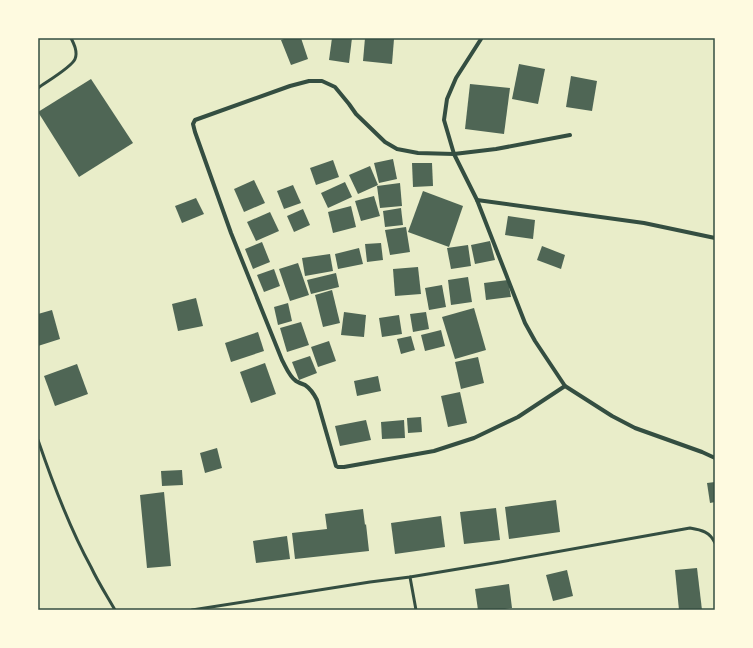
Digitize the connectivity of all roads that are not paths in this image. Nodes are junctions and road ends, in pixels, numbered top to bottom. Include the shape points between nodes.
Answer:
1 (71, 38) edge
2 (481, 39) edge
3 (38, 88) edge
4 (570, 135) dead end
5 (454, 154) junction
6 (476, 200) junction
7 (715, 238) edge
8 (565, 386) junction
9 (38, 440) edge
10 (715, 458) edge
11 (715, 543) edge
12 (410, 577) junction
13 (115, 610) edge
14 (192, 610) edge
15 (416, 610) edge

1 - 3 lane via 76,58 71,65
2 - 5 street via 456,78 447,99 444,120
4 - 5 street
5 - 6 street
5 - 8 street via 418,153 397,149 385,142 356,114 335,87 322,81 309,81 290,86 195,120 193,124 282,360 296,381 309,388 317,400 336,466 344,467 434,451 474,438 518,417
6 - 7 street via 644,223
6 - 8 street via 525,323
8 - 10 street via 635,428
9 - 13 lane via 69,522
11 - 12 lane via 703,530 690,528
12 - 14 lane
12 - 15 lane

